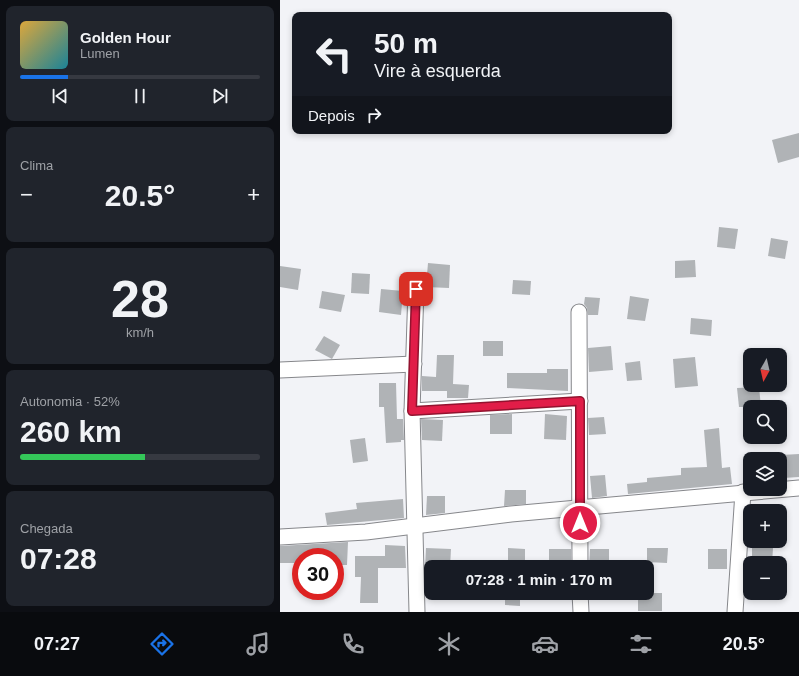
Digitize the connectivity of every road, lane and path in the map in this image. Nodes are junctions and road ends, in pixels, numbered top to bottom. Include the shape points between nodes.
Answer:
1 (416, 289) dead end
2 (579, 312) dead end
3 (414, 364) junction
4 (280, 370) edge
5 (580, 401) junction
6 (412, 411) junction
7 (799, 488) edge
8 (787, 489) edge
9 (743, 492) joint
10 (580, 508) junction
11 (414, 526) junction
12 (280, 538) edge
13 (580, 560) edge
14 (580, 600) edge
15 (417, 612) edge
16 (581, 612) edge
17 (736, 612) edge

1 - 3 street
2 - 5 street
3 - 4 street
3 - 6 street
5 - 6 street
5 - 10 street
6 - 11 street
7 - 8 street
9 - 10 street
9 - 17 street
10 - 11 street
10 - 13 street
11 - 12 street
11 - 15 street
14 - 16 street

